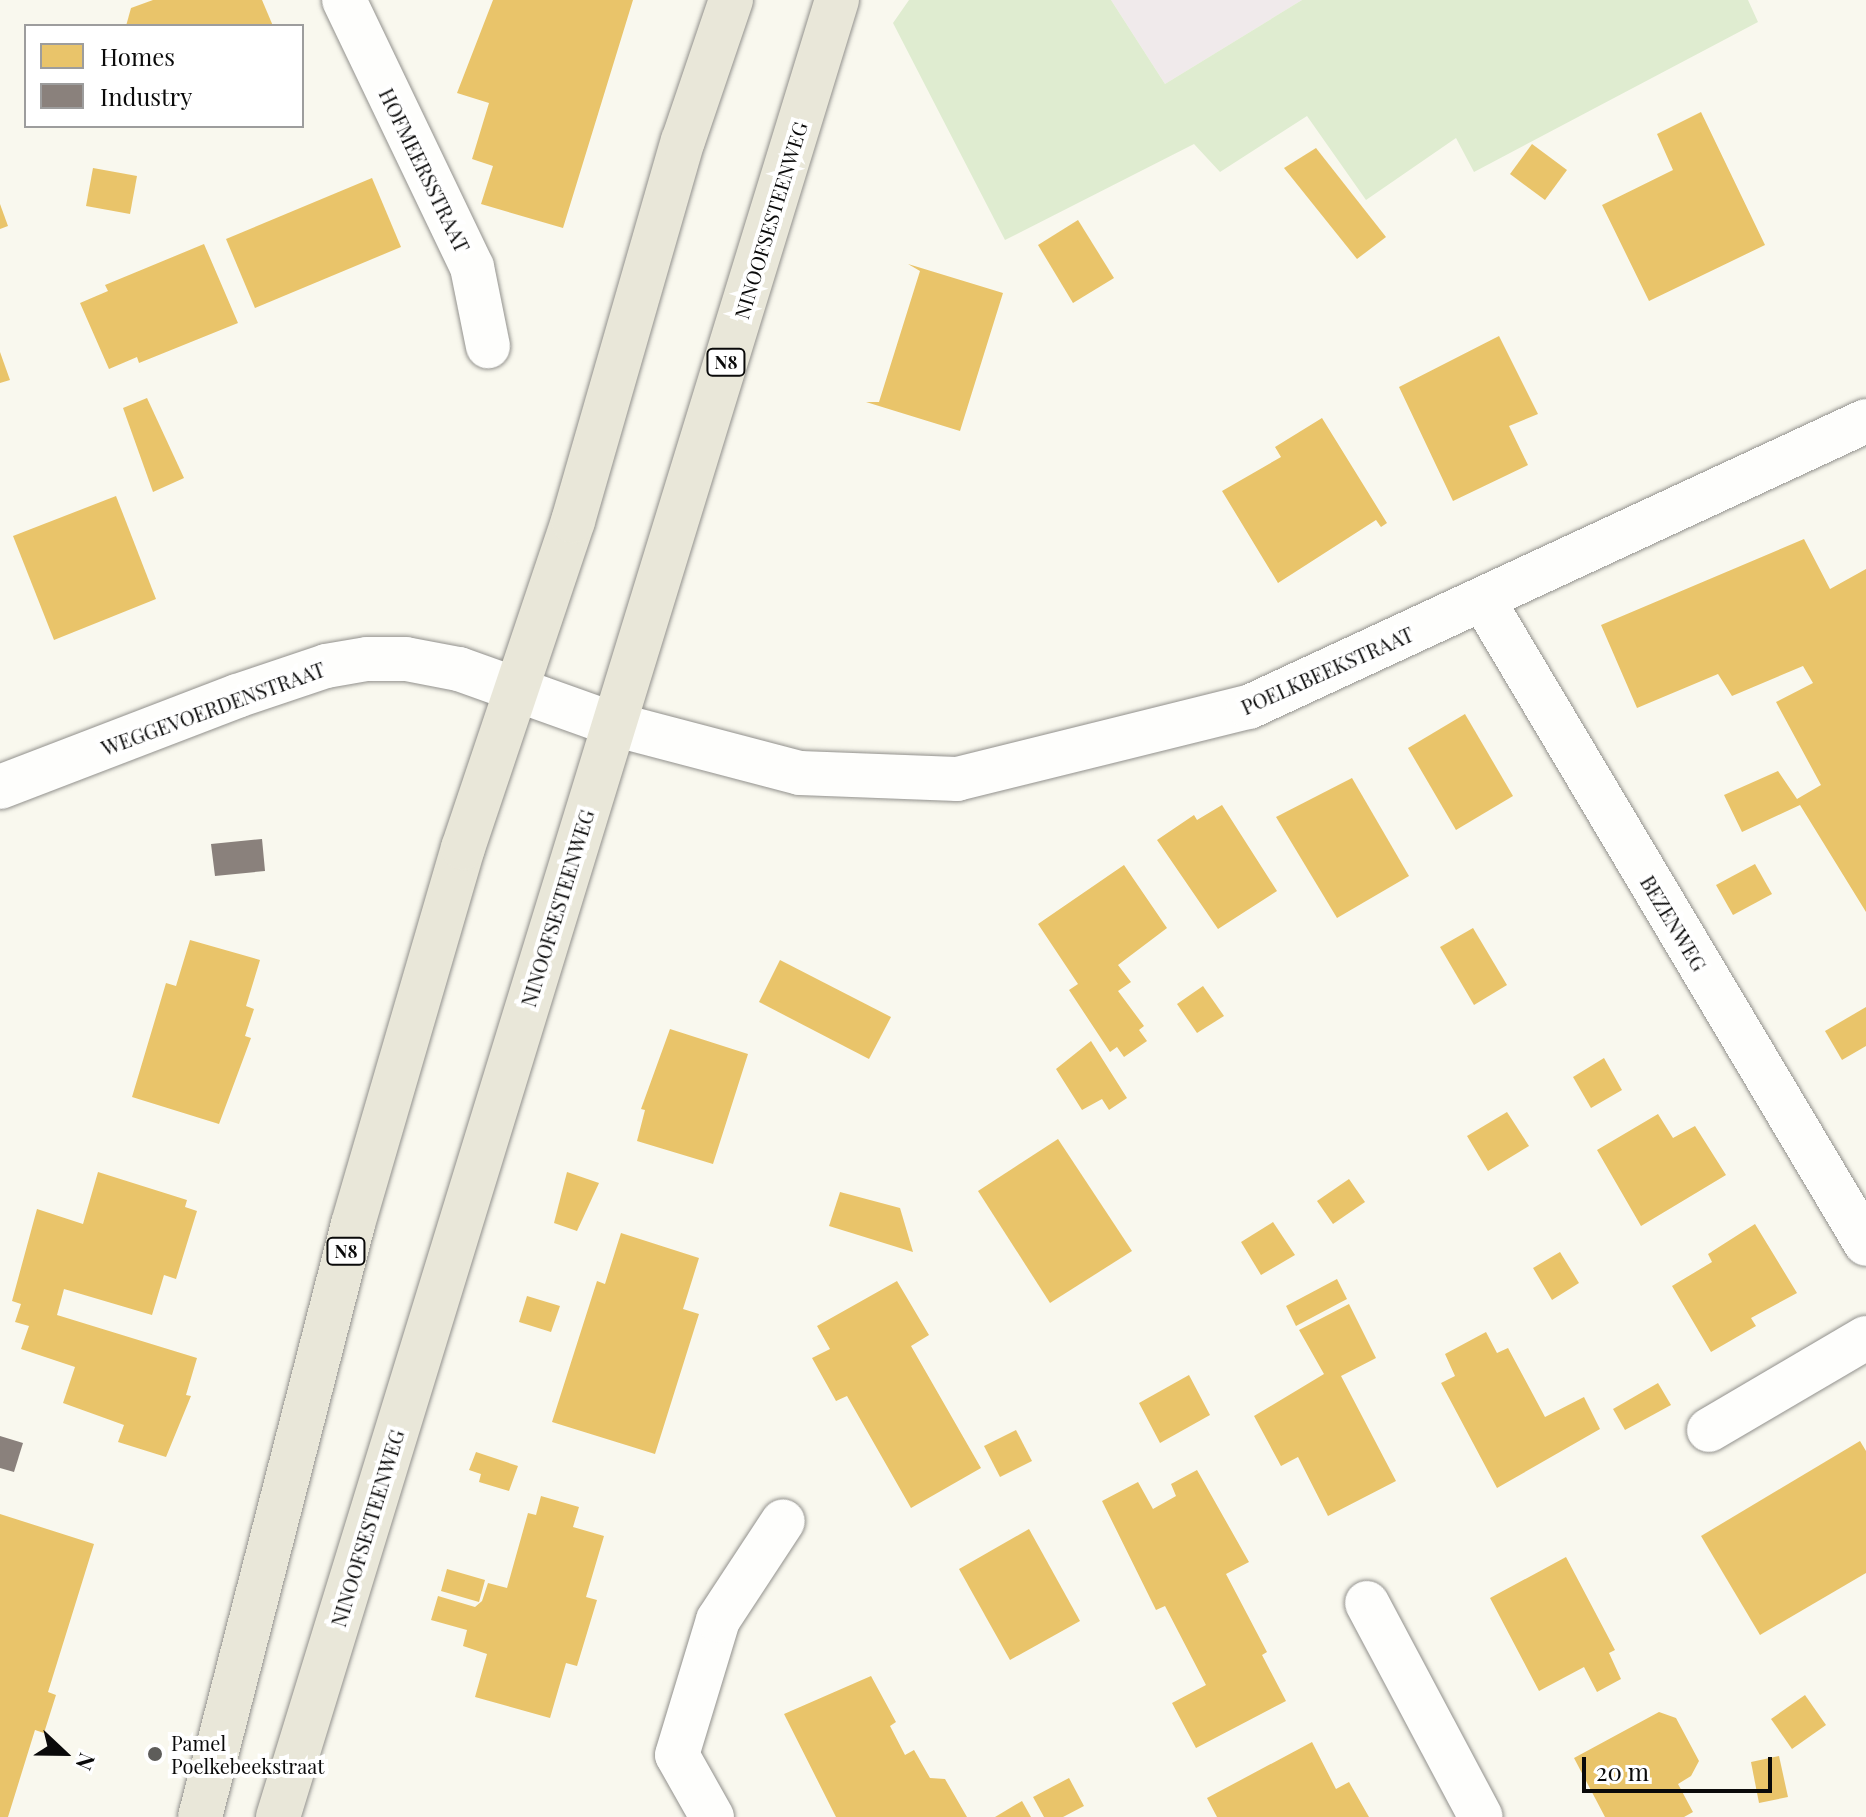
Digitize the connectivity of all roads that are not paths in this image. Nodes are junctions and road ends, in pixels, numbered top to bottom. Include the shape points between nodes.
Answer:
1 (344, 0) edge
2 (731, 0) edge
3 (837, 0) edge
4 (488, 346) dead end
5 (1866, 421) edge
6 (1483, 600) junction
7 (513, 691) junction
8 (613, 724) junction
9 (0, 787) edge
10 (1866, 1244) edge
11 (1866, 1338) edge
12 (1709, 1430) dead end
13 (783, 1521) dead end
14 (1367, 1603) dead end
15 (200, 1817) edge
16 (278, 1817) edge
17 (712, 1817) edge
18 (1481, 1817) edge

1 - 4 street, HOFMEERSSTRAAT via 472,267
2 - 7 main road, N8 via 683,141 573,521
3 - 8 main road, NINOOFSESTEENWEG / N8
5 - 6 street, POELKBEEKSTRAAT
6 - 8 street, POELKBEEKSTRAAT via 1249,707 957,779 800,773
6 - 10 street, BEZENWEG
7 - 8 street, WEGGEVOERDENSTRAAT
7 - 9 street, WEGGEVOERDENSTRAAT via 459,669 406,659 326,666
7 - 15 main road, N8 via 353,1224
8 - 16 main road, NINOOFSESTEENWEG / N8
11 - 12 street
13 - 17 street via 718,1620 677,1755
14 - 18 street

